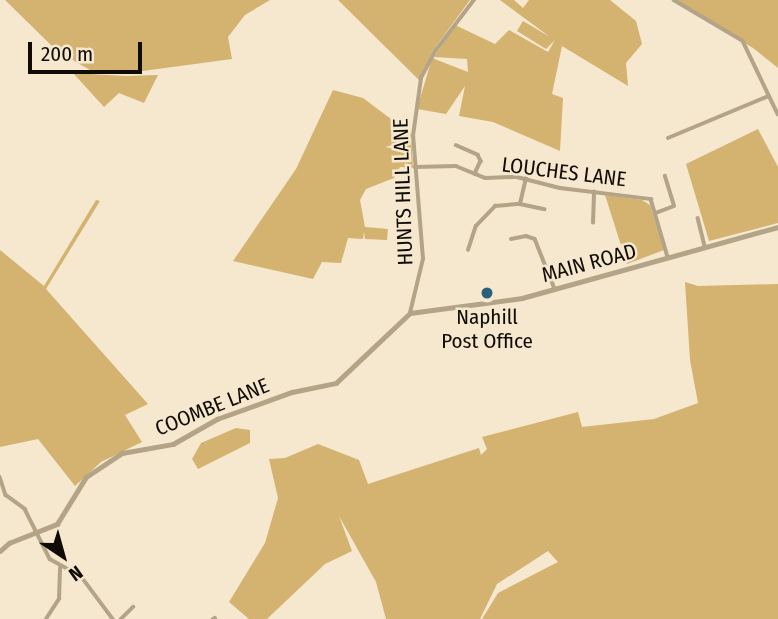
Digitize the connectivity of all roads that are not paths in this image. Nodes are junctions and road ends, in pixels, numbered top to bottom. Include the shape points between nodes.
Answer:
1 (474, 0) edge
2 (674, 0) edge
3 (769, 96) junction
4 (778, 114) edge
5 (668, 138) dead end
6 (456, 145) dead end
7 (415, 167) junction
8 (475, 174) junction
9 (665, 177) dead end
10 (526, 179) junction
11 (594, 192) junction
12 (520, 204) junction
13 (544, 209) dead end
14 (656, 214) junction
15 (698, 218) dead end
16 (593, 223) dead end
17 (778, 228) edge
18 (511, 239) dead end
19 (705, 247) junction
20 (468, 250) dead end
21 (668, 257) junction
22 (555, 289) junction
23 (408, 314) junction
24 (0, 477) edge
25 (3, 495) edge
26 (37, 535) junction
27 (0, 551) edge
28 (60, 568) junction
29 (134, 607) dead end
30 (46, 619) edge
31 (113, 619) edge
32 (121, 619) edge

1 - 7 street, HUNTS HILL LANE via 421,78 413,136
2 - 3 street via 743,41
3 - 4 street
3 - 5 street
6 - 8 street via 478,155 481,161
7 - 8 street, LOUCHES LANE via 456,166
7 - 23 street, HUNTS HILL LANE via 423,259
8 - 10 street, LOUCHES LANE
9 - 14 street via 674,205
10 - 11 street, LOUCHES LANE
10 - 12 street
11 - 14 street, LOUCHES LANE via 651,199
11 - 16 street
12 - 13 street
12 - 20 street via 495,206 477,226
14 - 21 street
15 - 19 street
17 - 19 street, MAIN ROAD
18 - 22 street via 536,239
19 - 21 street, MAIN ROAD
21 - 22 street, MAIN ROAD
22 - 23 street, MAIN ROAD
23 - 26 street, COOMBE LANE via 336,383 217,419 165,447 122,453 86,477 63,518
24 - 25 street
25 - 26 street via 25,509
26 - 27 street, COOMBE LANE via 9,543
26 - 28 street
28 - 30 street via 59,600
28 - 31 street via 81,576
29 - 32 street

